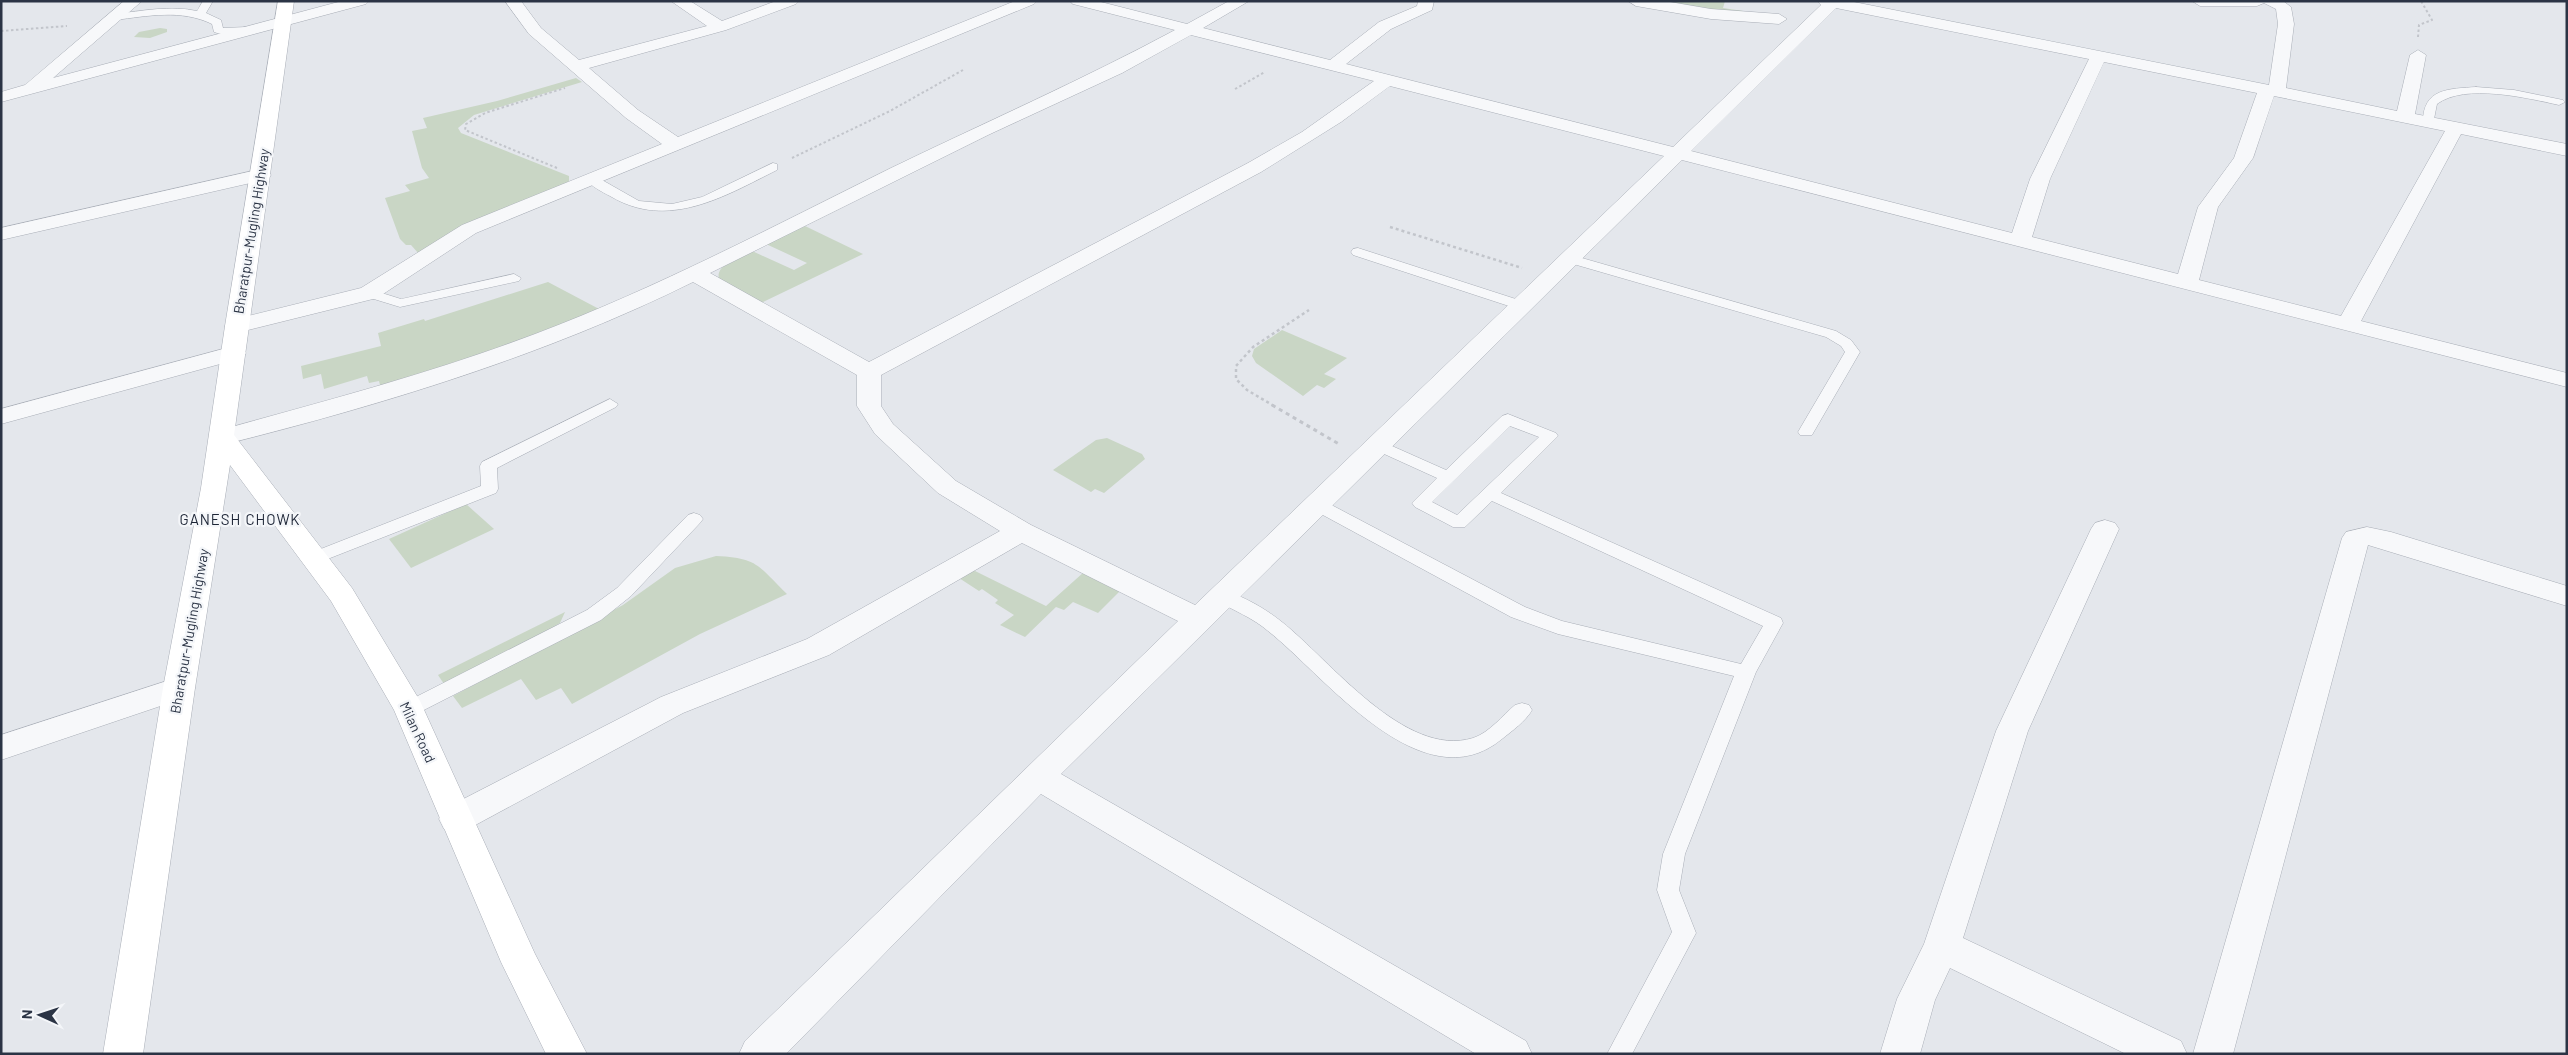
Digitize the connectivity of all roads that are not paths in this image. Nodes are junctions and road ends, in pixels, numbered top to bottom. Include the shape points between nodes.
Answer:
1 (134, 1) edge
2 (208, 1) edge
3 (361, 1) edge
4 (513, 1) edge
5 (679, 1) edge
6 (791, 1) edge
7 (1029, 1) edge
8 (1241, 1) edge
9 (1426, 1) edge
10 (1636, 1) edge
11 (1765, 1) edge
12 (2200, 1) edge
13 (2257, 1) edge
14 (2270, 1) edge
15 (1082, 2) edge
16 (1831, 2) edge
17 (285, 11) edge
18 (200, 15) junction
19 (1779, 19) junction
20 (110, 21) junction
21 (720, 27) junction
22 (258, 28) junction
23 (1189, 30) junction
24 (1796, 40) junction
25 (2418, 55) road end
26 (2099, 56) junction
27 (578, 66) junction
28 (1332, 67) junction
29 (1385, 81) junction
30 (27, 91) junction
31 (2272, 91) junction
32 (1, 97) edge
33 (2559, 102) dead end
34 (2405, 117) junction
35 (2429, 122) junction
36 (2456, 127) junction
37 (676, 145) junction
38 (2567, 150) edge
39 (1677, 155) junction
40 (773, 167) road end
41 (261, 174) junction
42 (589, 180) junction
43 (1, 234) edge
44 (2020, 241) junction
45 (1358, 252) dead end
46 (1568, 258) junction
47 (694, 273) junction
48 (514, 278) dead end
49 (2187, 282) junction
50 (369, 293) junction
51 (1520, 305) junction
52 (2348, 323) junction
53 (236, 326) junction
54 (234, 353) junction
55 (869, 372) junction
56 (2567, 380) edge
57 (610, 404) dead end
58 (1, 417) edge
59 (1806, 432) dead end
60 (222, 437) junction
61 (1371, 451) junction
62 (1448, 476) junction
63 (1490, 494) junction
64 (1316, 504) junction
65 (694, 519) dead end
66 (2105, 530) dead end
67 (1021, 531) junction
68 (314, 558) junction
69 (1222, 596) junction
70 (2567, 596) edge
71 (1198, 619) junction
72 (1746, 672) junction
73 (179, 688) junction
74 (409, 709) junction
75 (1522, 710) dead end
76 (1, 748) edge
77 (1038, 776) junction
78 (456, 819) junction
79 (1942, 946) junction
80 (123, 1054) edge
81 (567, 1054) edge
82 (759, 1054) edge
83 (1512, 1054) edge
84 (1619, 1054) edge
85 (1900, 1054) edge
86 (2167, 1054) edge
87 (2213, 1054) edge

1 - 20 street
2 - 18 lane
3 - 17 street
4 - 27 street via 536,30
5 - 21 street
6 - 21 street
7 - 37 street
8 - 23 street
9 - 28 street via 1426,6 1420,11 1381,28
10 - 19 street via 1711,14
11 - 19 street
12 - 13 street
14 - 31 street via 2283,7 2286,24
15 - 23 street
16 - 24 street
16 - 26 street
17 - 22 street
17 - 41 main road, Bharatpur-Mugling Highway
18 - 20 lane via 170,12
18 - 22 lane via 217,22 218,30 223,32
19 - 24 street
20 - 30 street
21 - 27 street
22 - 30 street
23 - 28 street
23 - 47 street via 1116,69 981,131
24 - 39 street
25 - 34 street
26 - 31 street
26 - 44 street via 2040,179
27 - 37 street via 632,114
28 - 29 street
29 - 39 street
29 - 55 street via 1351,108 1220,187 1171,210
30 - 32 street
31 - 34 street
31 - 49 street via 2242,158 2208,207
33 - 35 lane via 2509,92 2459,93 2434,100
34 - 35 street
35 - 36 street
36 - 38 street
36 - 52 street
37 - 42 street
39 - 44 street
39 - 46 street
40 - 42 lane via 696,204 667,210 633,203
41 - 43 street
41 - 53 main road, Bharatpur-Mugling Highway
42 - 50 street via 469,229
44 - 49 street
45 - 51 lane
46 - 51 street
46 - 59 lane via 1831,334 1846,344 1852,352
47 - 55 street
47 - 60 street via 622,309 530,343 391,390
48 - 50 lane via 400,304
49 - 52 street
50 - 53 street
51 - 61 street
52 - 56 street
53 - 54 main road, Bharatpur-Mugling Highway
54 - 58 street
54 - 60 main road, Bharatpur-Mugling Highway
55 - 67 street via 869,406 884,429 947,487
57 - 68 lane via 488,466 490,489
60 - 68 main road, Milan Road
60 - 73 main road, Bharatpur-Mugling Highway
61 - 62 lane
61 - 64 street
62 - 63 lane via 1421,503 1459,523
62 - 63 lane via 1508,419 1550,436
63 - 72 lane via 1774,623
64 - 69 street
64 - 72 lane via 1518,612 1558,627
65 - 74 lane via 624,592 594,615
66 - 79 street via 2012,731
67 - 71 street
67 - 78 street via 818,647 672,705
68 - 74 main road, Milan Road via 342,595
69 - 71 street
69 - 75 lane via 1274,625 1365,708 1406,738 1449,750 1479,745
70 - 87 street via 2381,538 2356,538
71 - 77 street
72 - 84 lane via 1674,854 1668,890 1684,933
73 - 76 street
73 - 80 main road, Bharatpur-Mugling Highway
74 - 78 main road, Milan Road
77 - 82 street
77 - 83 street
78 - 81 main road, Milan Road via 520,962
79 - 85 street via 1916,999
79 - 86 street

